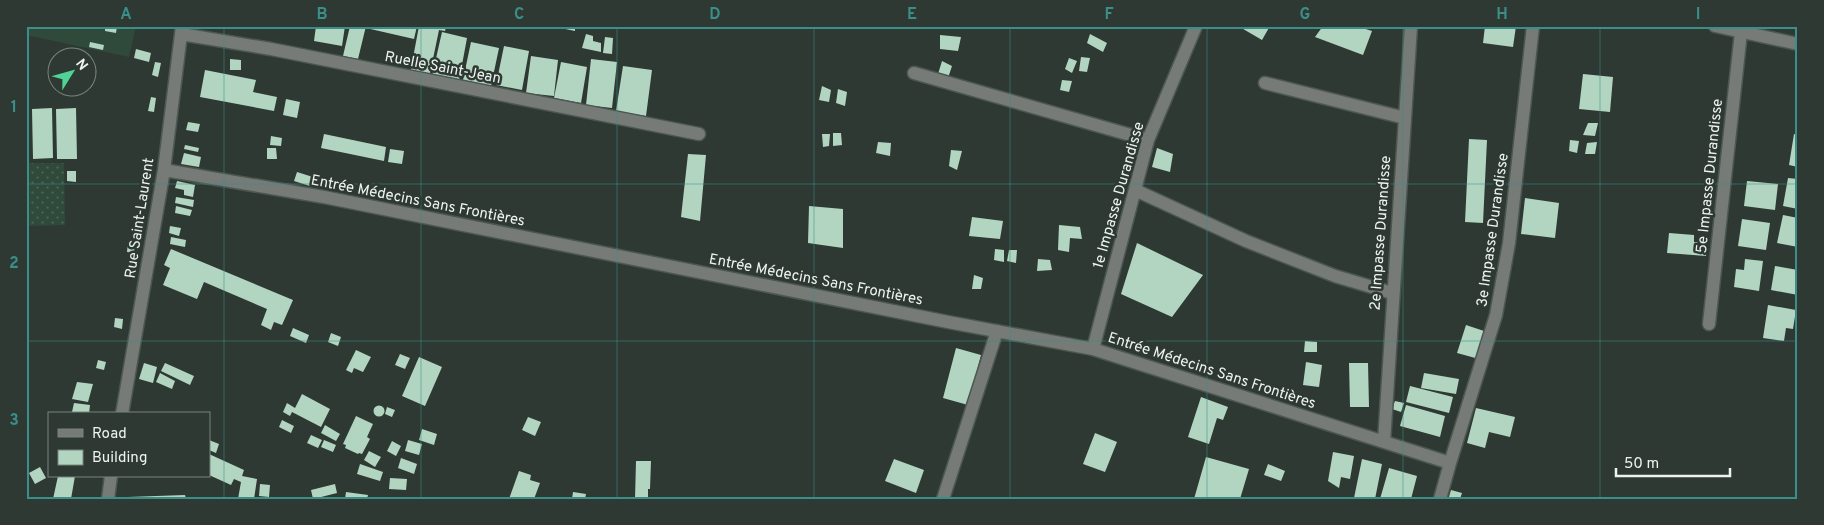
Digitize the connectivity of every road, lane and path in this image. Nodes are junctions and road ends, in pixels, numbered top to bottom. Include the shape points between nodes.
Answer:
1 (1196, 26) edge
2 (1411, 26) edge
3 (1533, 26) edge
4 (1715, 26) edge
5 (182, 30) edge
6 (1741, 32) junction
7 (1798, 44) edge
8 (914, 73) dead end
9 (1265, 84) dead end
10 (1404, 118) junction
11 (699, 134) dead end
12 (1148, 140) junction
13 (164, 170) junction
14 (1135, 190) junction
15 (1392, 293) junction
16 (1709, 324) dead end
17 (997, 331) junction
18 (1092, 349) junction
19 (122, 412) edge
20 (1384, 442) junction
21 (1450, 463) junction
22 (112, 478) edge
23 (108, 499) edge
24 (943, 499) edge
25 (1440, 499) edge

1 - 12 street, 1e Impasse Durandisse
2 - 10 street, 2e Impasse Durandisse
3 - 21 street, 3e Impasse Durandisse via 1509,243 1496,315
4 - 6 street
5 - 11 street, Ruelle Saint-Jean
5 - 13 street, Rue Saint-Laurent
6 - 7 street
6 - 16 street, 5e Impasse Durandisse
8 - 12 street
9 - 10 street
10 - 15 street, 2e Impasse Durandisse
12 - 14 street, 1e Impasse Durandisse
13 - 17 street, Entrée Médecins Sans Frontières via 334,199
13 - 19 street, Rue Saint-Laurent
14 - 15 street via 1246,241 1335,276
14 - 18 street, 1e Impasse Durandisse
15 - 20 street, 2e Impasse Durandisse
17 - 18 street, Entrée Médecins Sans Frontières
17 - 24 street
18 - 20 street, Entrée Médecins Sans Frontières
20 - 21 street, Entrée Médecins Sans Frontières
21 - 25 street, 3e Impasse Durandisse
22 - 23 street

